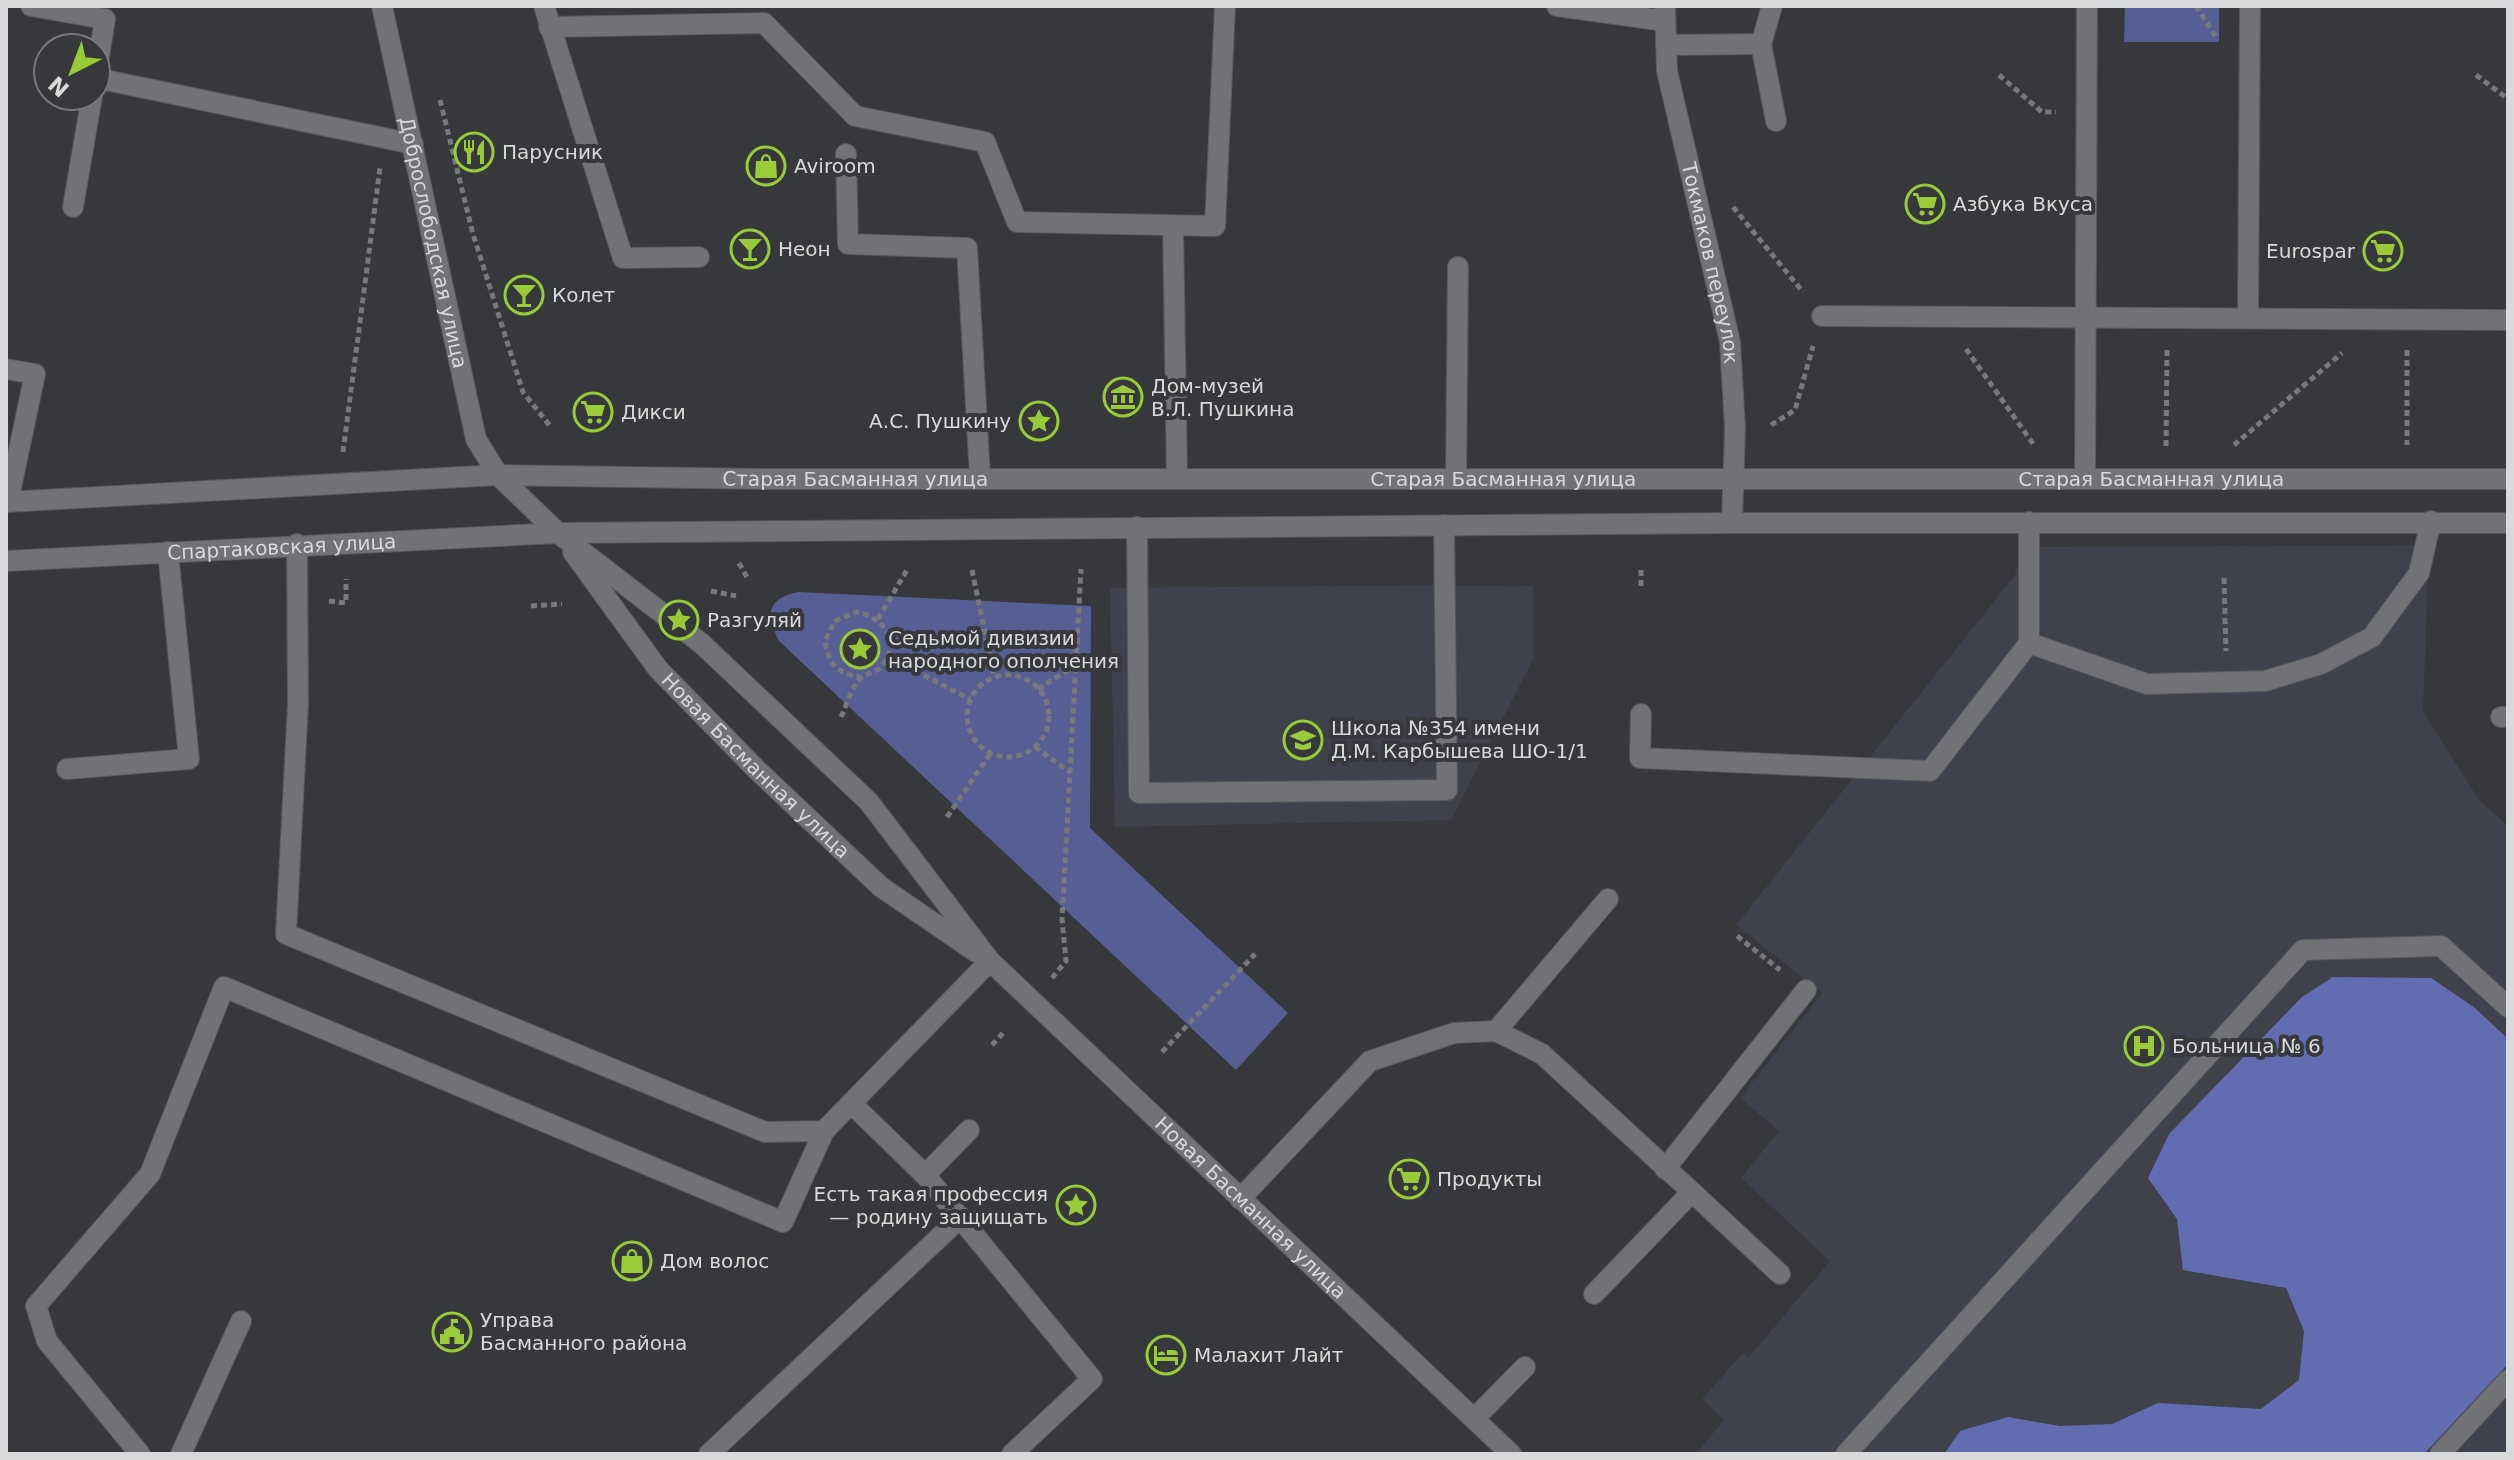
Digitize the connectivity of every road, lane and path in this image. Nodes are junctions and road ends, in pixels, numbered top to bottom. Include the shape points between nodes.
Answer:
1 (31, 6) edge
2 (382, 6) edge
3 (544, 6) edge
4 (1225, 6) edge
5 (1557, 6) edge
6 (1772, 6) edge
7 (2087, 6) edge
8 (2250, 6) edge
9 (1665, 14) edge
10 (549, 27) junction
11 (103, 32) edge
12 (1761, 44) junction
13 (1666, 45) junction
14 (1999, 75) dead end
15 (2476, 75) dead end
16 (112, 79) edge
17 (439, 97) dead end
18 (2508, 99) edge
19 (89, 112) edge
20 (2087, 113) junction
21 (1776, 121) dead end
22 (384, 137) junction
23 (413, 144) junction
24 (846, 154) dead end
25 (73, 207) dead end
26 (1173, 225) junction
27 (699, 257) dead end
28 (1458, 267) dead end
29 (1822, 316) dead end
30 (1942, 316) junction
31 (2085, 316) junction
32 (2167, 317) junction
33 (2248, 318) junction
34 (2383, 319) junction
35 (2407, 319) junction
36 (2508, 320) edge
37 (6, 369) edge
38 (1795, 410) dead end
39 (1771, 425) dead end
40 (550, 426) dead end
41 (2407, 445) dead end
42 (2166, 446) dead end
43 (2233, 446) dead end
44 (2035, 447) dead end
45 (343, 448) dead end
46 (498, 475) junction
47 (980, 477) junction
48 (1177, 478) junction
49 (1456, 479) junction
50 (1733, 479) junction
51 (2085, 479) junction
52 (2508, 479) edge
53 (7, 502) edge
54 (2431, 521) junction
55 (2029, 522) junction
56 (1732, 523) junction
57 (2508, 523) edge
58 (1444, 525) junction
59 (1137, 527) junction
60 (558, 533) junction
61 (297, 544) junction
62 (168, 552) junction
63 (737, 558) dead end
64 (6, 561) edge
65 (1641, 566) dead end
66 (1081, 569) dead end
67 (907, 570) dead end
68 (972, 570) dead end
69 (2224, 578) dead end
70 (346, 579) dead end
71 (748, 579) dead end
72 (1641, 586) dead end
73 (711, 591) dead end
74 (736, 596) dead end
75 (346, 603) dead end
76 (562, 604) dead end
77 (531, 606) dead end
78 (878, 619) junction
79 (2029, 643) junction
80 (2226, 656) dead end
81 (888, 657) junction
82 (1076, 665) junction
83 (861, 677) junction
84 (994, 677) junction
85 (1038, 689) junction
86 (970, 699) junction
87 (1641, 714) dead end
88 (841, 717) dead end
89 (1035, 747) junction
90 (990, 754) junction
91 (67, 769) dead end
92 (1070, 772) junction
93 (947, 817) dead end
94 (1608, 899) dead end
95 (1737, 936) dead end
96 (1255, 954) dead end
97 (990, 961) junction
98 (1046, 985) dead end
99 (1806, 990) joint
100 (2508, 1007) edge
101 (1496, 1031) junction
102 (1004, 1032) dead end
103 (992, 1045) dead end
104 (1162, 1052) dead end
105 (852, 1104) junction
106 (969, 1130) dead end
107 (824, 1131) junction
108 (1665, 1169) junction
109 (925, 1175) junction
110 (1692, 1192) junction
111 (1240, 1199) junction
112 (961, 1217) junction
113 (1780, 1274) dead end
114 (1594, 1294) dead end
115 (241, 1321) dead end
116 (1525, 1367) dead end
117 (2508, 1380) edge
118 (1474, 1419) junction
119 (140, 1454) edge
120 (181, 1454) edge
121 (709, 1454) edge
122 (1012, 1454) edge
123 (1511, 1454) edge
124 (1846, 1454) edge
125 (2440, 1454) edge

1 - 11 main road via 105,19
2 - 23 main road, Доброслободская улица
3 - 10 main road
4 - 26 main road via 1215,226
5 - 9 main road
6 - 12 main road
7 - 20 main road
8 - 33 main road
9 - 13 main road, Токмаков переулок
10 - 26 main road via 764,23 855,116 985,142 1017,222
10 - 27 main road via 623,258
12 - 13 main road
12 - 21 main road
13 - 50 main road, Токмаков переулок via 1673,97 1730,342
14 - 20 path via 2042,112
15 - 18 path
16 - 22 main road
17 - 40 path via 473,234 523,392
19 - 25 main road
20 - 31 main road
22 - 23 main road
22 - 45 path
23 - 46 main road, Доброслободская улица via 476,439
24 - 47 main road via 848,244 967,248
26 - 48 main road
28 - 49 main road
29 - 30 main road
30 - 31 main road
30 - 44 path
31 - 32 main road
31 - 51 main road
32 - 33 main road
32 - 42 path
33 - 34 main road
34 - 35 main road
34 - 43 path
35 - 36 main road
35 - 41 path
37 - 53 main road via 35,374
38 - 39 path
46 - 47 main road, Старая Басманная улица
46 - 53 main road
46 - 60 main road, Новая Басманная улица
47 - 48 main road, Старая Басманная улица
48 - 49 main road, Старая Басманная улица
49 - 50 main road, Старая Басманная улица
50 - 51 main road, Старая Басманная улица
50 - 56 main road, Токмаков переулок
51 - 52 main road, Старая Басманная улица
54 - 55 main road
54 - 57 main road
54 - 79 main road via 2419,573 2372,637 2321,664 2265,681 2147,684
55 - 56 main road
55 - 79 main road
56 - 58 main road
58 - 59 main road
58 - 59 main road via 1447,790 1139,793
59 - 60 main road
60 - 61 main road, Спартаковская улица
60 - 97 main road, Новая Басманная улица via 702,644 869,802
60 - 97 main road, Новая Басманная улица via 658,669 756,769 881,887
61 - 62 main road, Спартаковская улица
61 - 107 main road via 298,703 286,934 765,1132
62 - 64 main road, Спартаковская улица
62 - 91 main road via 189,759
63 - 71 path
65 - 72 path
66 - 82 path
67 - 78 path
68 - 84 path
69 - 80 path
70 - 75 path
73 - 74 path
76 - 77 path
78 - 81 path via 890,637
78 - 83 path via 868,613 845,614 825,641 831,663
79 - 87 main road via 1930,771 1640,758
81 - 83 path via 872,674
81 - 86 path
82 - 85 path
82 - 92 path
83 - 88 path
84 - 85 path via 1026,679
84 - 86 path
85 - 89 path via 1049,719
86 - 90 path via 969,730
89 - 90 path via 1005,758
89 - 92 path
90 - 93 path
92 - 98 path via 1062,919 1066,961
94 - 101 main road
95 - 99 path
96 - 104 path
97 - 105 main road
97 - 111 main road, Новая Басманная улица
99 - 108 main road
100 - 124 main road via 2441,946 2303,950
101 - 108 main road via 1542,1054
101 - 111 main road via 1454,1033 1370,1061
102 - 103 path
105 - 107 main road
105 - 109 main road
106 - 109 main road
107 - 119 main road via 783,1222 224,987 150,1174 36,1306 47,1341
108 - 110 main road
109 - 112 main road
110 - 113 main road
110 - 114 main road
111 - 118 main road, Новая Басманная улица
112 - 121 main road
112 - 122 main road via 1092,1379
115 - 120 main road
116 - 118 main road
117 - 125 main road
118 - 123 main road, Новая Басманная улица

